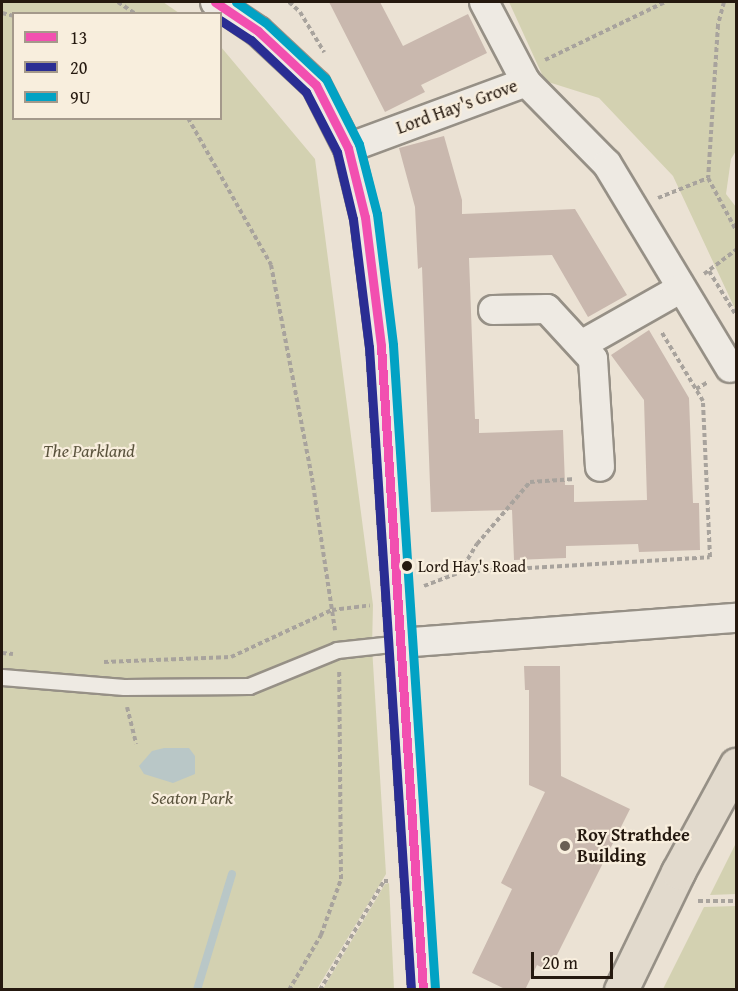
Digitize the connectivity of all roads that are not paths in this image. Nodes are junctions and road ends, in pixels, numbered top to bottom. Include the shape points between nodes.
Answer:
1 (215, 2) edge
2 (484, 2) edge
3 (520, 74) junction
4 (348, 148) junction
5 (680, 289) junction
6 (493, 310) dead end
7 (581, 345) junction
8 (730, 368) dead end
9 (600, 467) road end
10 (736, 618) edge
11 (400, 643) junction
12 (2, 677) edge
13 (736, 765) edge
14 (423, 990) edge
15 (621, 990) edge

1 - 4 street via 302,67 329,104
2 - 3 street
3 - 4 street, Lord Hay's Grove
3 - 5 street, Lord Hay's Grove via 594,148 631,201
4 - 11 street via 365,217 381,346
5 - 7 street
5 - 8 street, Lord Hay's Grove
6 - 7 street via 547,309
7 - 9 street via 596,368
10 - 11 street
11 - 12 lane via 337,650 249,686 124,687
11 - 14 street
13 - 15 main road

